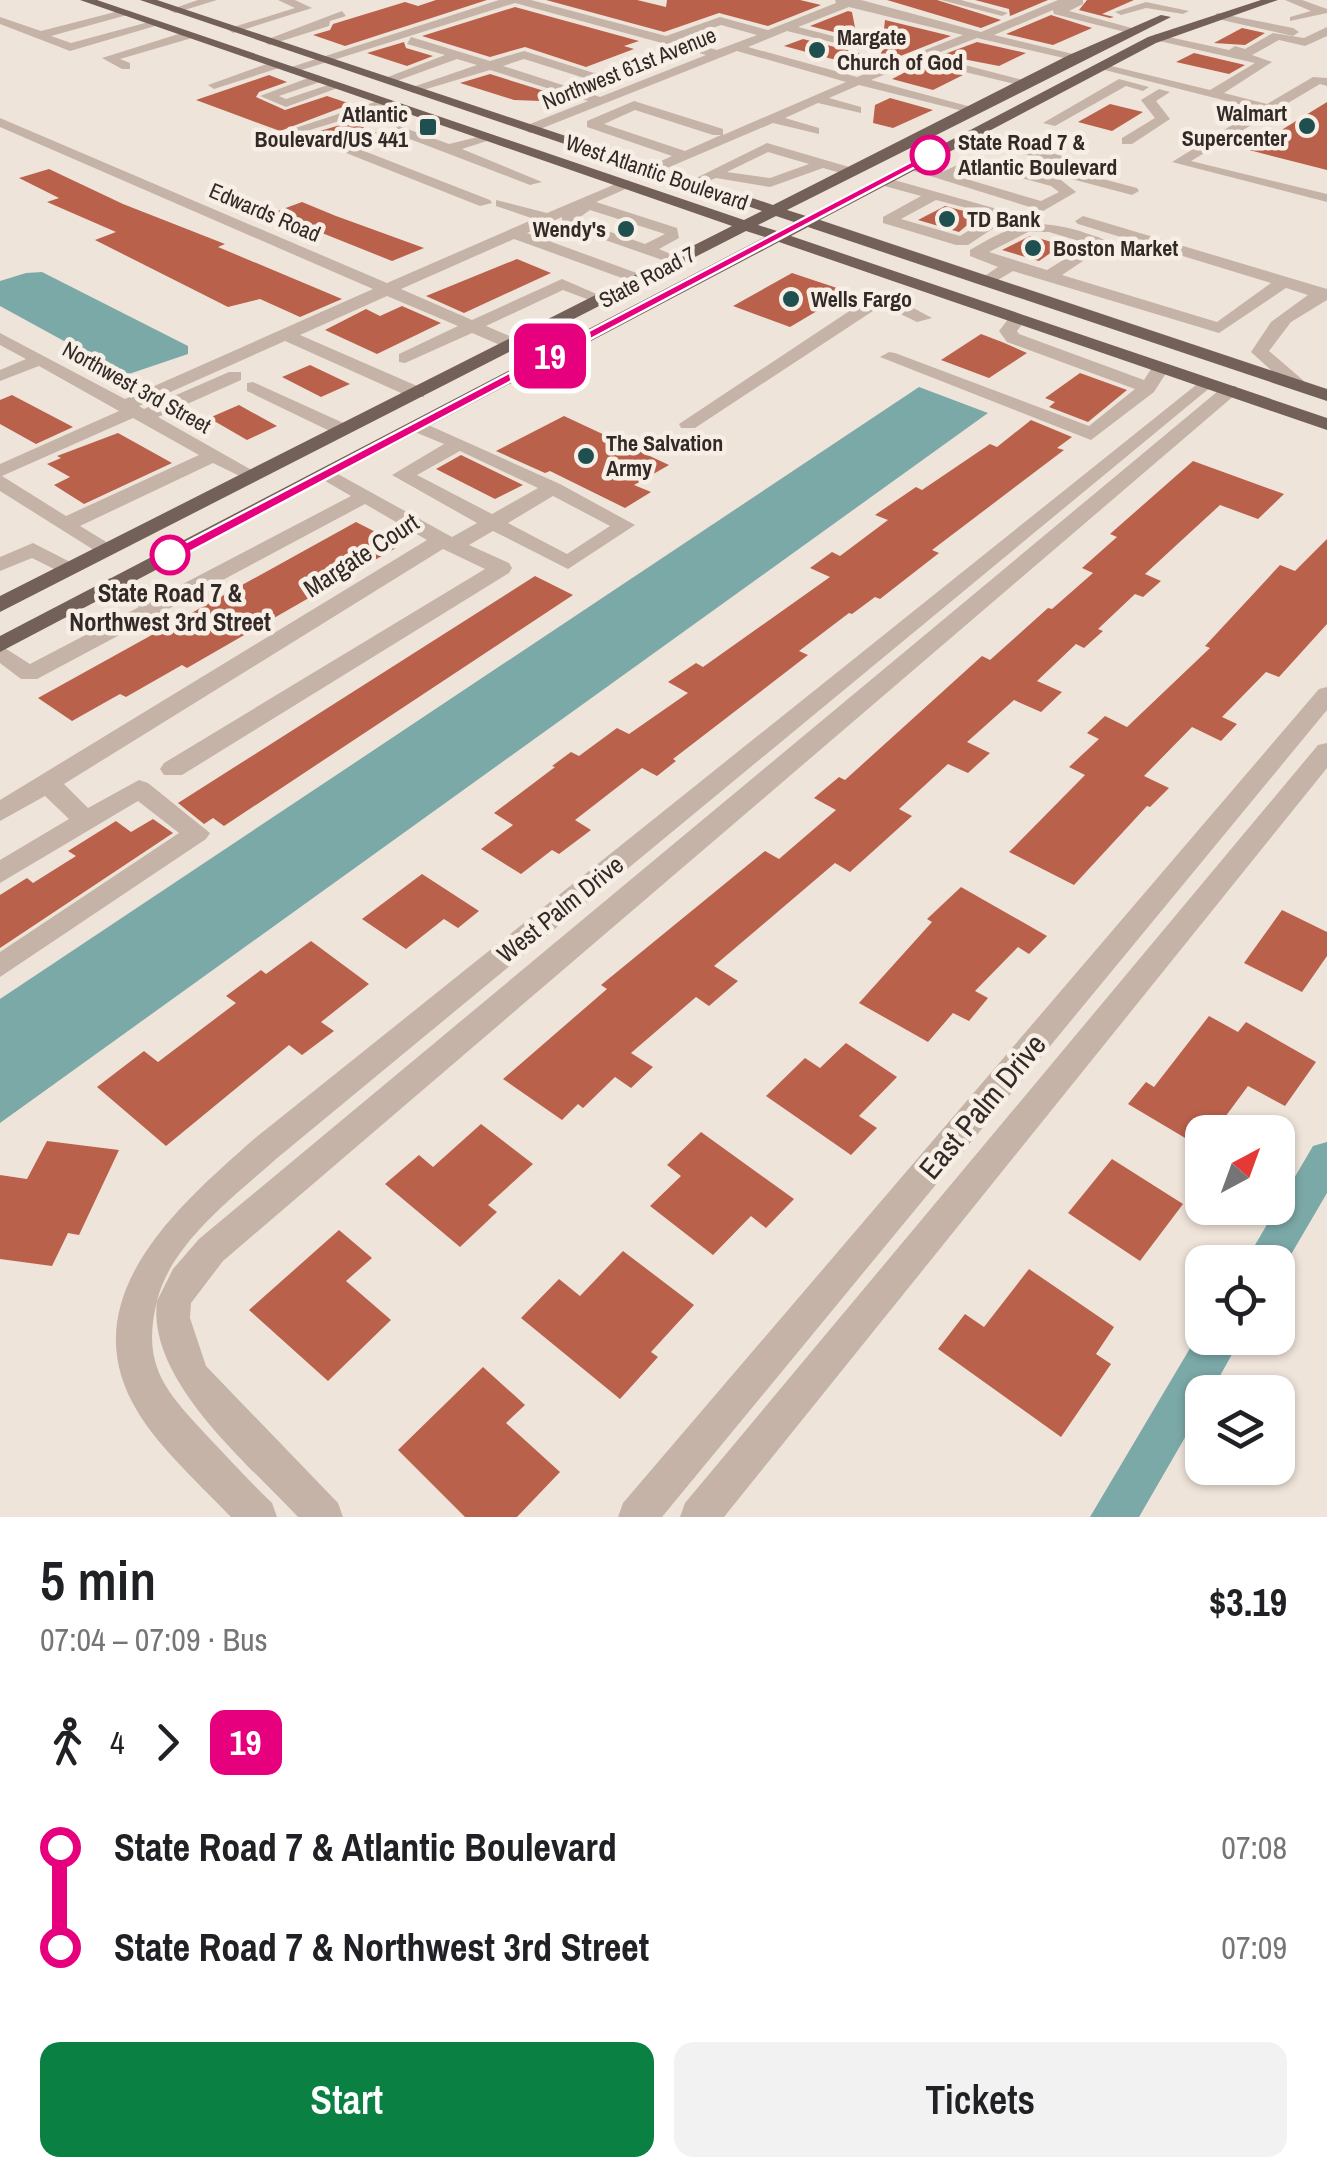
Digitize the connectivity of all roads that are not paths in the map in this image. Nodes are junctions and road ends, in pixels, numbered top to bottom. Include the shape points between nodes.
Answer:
1 (86, 0) edge
2 (146, 0) edge
3 (211, 0) edge
4 (284, 0) edge
5 (514, 0) edge
6 (947, 0) edge
7 (1272, 0) edge
8 (1292, 0) edge
9 (847, 1) edge
10 (1072, 1) edge
11 (1206, 4) edge
12 (1093, 5) dead end
13 (1249, 6) junction
14 (1108, 8) dead end
15 (175, 10) junction
16 (1122, 12) junction
17 (124, 13) junction
18 (1002, 13) dead end
19 (342, 14) dead end
20 (1216, 16) junction
21 (0, 20) edge
22 (1158, 20) junction
23 (156, 24) junction
24 (1294, 26) junction
25 (786, 27) junction
26 (234, 29) junction
27 (1133, 30) junction
28 (693, 31) junction
29 (644, 34) junction
30 (769, 34) junction
31 (979, 35) junction
32 (1163, 35) junction
33 (188, 36) junction
34 (395, 36) junction
35 (1277, 36) junction
36 (720, 38) dead end
37 (1318, 38) edge
38 (49, 39) dead end
39 (268, 41) junction
40 (411, 41) dead end
41 (1108, 41) junction
42 (620, 42) dead end
43 (671, 42) junction
44 (1195, 43) junction
45 (1018, 45) junction
46 (856, 46) dead end
47 (70, 47) junction
48 (550, 47) dead end
49 (735, 47) junction
50 (356, 49) junction
51 (652, 51) dead end
52 (1052, 53) junction
53 (1174, 53) dead end
54 (717, 54) junction
55 (458, 55) junction
56 (97, 56) dead end
57 (524, 56) junction
58 (918, 57) junction
59 (1073, 58) junction
60 (323, 59) junction
61 (1263, 64) junction
62 (126, 66) dead end
63 (489, 66) junction
64 (1148, 66) dead end
65 (1099, 67) junction
66 (282, 68) junction
67 (618, 69) dead end
68 (1280, 71) dead end
69 (991, 76) junction
70 (1299, 76) dead end
71 (594, 77) junction
72 (316, 80) junction
73 (386, 80) junction
74 (1073, 80) junction
75 (858, 81) junction
76 (1323, 81) edge
77 (1022, 84) junction
78 (1230, 84) junction
79 (214, 85) dead end
80 (337, 86) junction
81 (1170, 88) junction
82 (563, 89) junction
83 (413, 90) junction
84 (1212, 94) junction
85 (605, 99) junction
86 (816, 99) junction
87 (384, 103) junction
88 (634, 105) junction
89 (1269, 108) junction
90 (856, 110) dead end
91 (970, 110) junction
92 (409, 111) junction
93 (771, 118) junction
94 (0, 122) edge
95 (1050, 122) dead end
96 (530, 129) junction
97 (353, 130) dead end
98 (399, 130) dead end
99 (814, 131) dead end
100 (290, 132) dead end
101 (718, 132) dead end
102 (969, 135) junction
103 (486, 137) junction
104 (1127, 141) dead end
105 (954, 143) junction
106 (346, 148) dead end
107 (449, 153) junction
108 (685, 156) junction
109 (822, 163) junction
110 (424, 166) dead end
111 (908, 167) junction
112 (653, 170) junction
113 (407, 172) junction
114 (715, 172) junction
115 (851, 172) junction
116 (1072, 175) junction
117 (944, 177) junction
118 (882, 180) junction
119 (535, 182) dead end
120 (693, 183) junction
121 (1056, 184) junction
122 (630, 186) junction
123 (932, 196) junction
124 (1327, 198) edge
125 (593, 206) junction
126 (1043, 206) junction
127 (775, 210) junction
128 (546, 218) junction
129 (804, 221) junction
130 (745, 225) junction
131 (512, 233) junction
132 (777, 236) junction
133 (962, 242) junction
134 (646, 249) junction
135 (676, 260) junction
136 (929, 262) junction
137 (1011, 266) junction
138 (1049, 276) junction
139 (639, 279) junction
140 (984, 281) junction
141 (1283, 282) junction
142 (385, 288) junction
143 (1324, 294) edge
144 (600, 299) junction
145 (923, 318) dead end
146 (1018, 318) junction
147 (472, 326) junction
148 (284, 334) junction
149 (0, 338) edge
150 (513, 344) junction
151 (405, 358) dead end
152 (889, 358) dead end
153 (39, 360) junction
154 (1161, 366) junction
155 (0, 376) edge
156 (236, 376) dead end
157 (1206, 382) junction
158 (1298, 384) junction
159 (253, 387) dead end
160 (1148, 388) junction
161 (1230, 390) junction
162 (417, 393) junction
163 (1327, 395) edge
164 (133, 411) junction
165 (373, 415) junction
166 (688, 424) dead end
167 (1327, 424) edge
168 (417, 426) junction
169 (343, 430) junction
170 (1162, 432) junction
171 (459, 443) junction
172 (214, 455) junction
173 (0, 471) edge
174 (327, 474) junction
175 (252, 476) junction
176 (0, 482) edge
177 (553, 488) junction
178 (366, 496) junction
179 (494, 524) junction
180 (65, 525) junction
181 (212, 533) junction
182 (448, 542) junction
183 (104, 552) junction
184 (0, 565) edge
185 (68, 570) junction
186 (117, 584) junction
187 (941, 598) junction
188 (0, 605) edge
189 (155, 607) junction
190 (969, 610) junction
191 (0, 649) edge
192 (1324, 703) edge
193 (1327, 751) edge
194 (173, 769) dead end
195 (47, 782) junction
196 (0, 812) edge
197 (86, 821) junction
198 (0, 873) edge
199 (541, 925) junction
200 (572, 946) junction
201 (0, 966) edge
202 (174, 1301) junction
203 (136, 1304) junction
204 (815, 1305) junction
205 (852, 1330) junction
206 (254, 1513) edge
207 (324, 1517) edge
208 (637, 1517) edge
209 (699, 1517) edge

1 - 17 main road, West Atlantic Boulevard
2 - 15 main road, West Atlantic Boulevard
3 - 15 street
4 - 26 street via 306,8
5 - 29 street
5 - 34 street
6 - 18 street
7 - 13 main road, State Road 7
8 - 24 street via 1324,10
9 - 25 street, Northwest 61st Avenue
9 - 31 street
10 - 12 street
10 - 27 street via 1058,12
10 - 31 street
11 - 16 street
11 - 20 main road
11 - 22 main road, State Road 7
13 - 20 main road, State Road 7
13 - 24 street
14 - 16 street
15 - 26 main road, West Atlantic Boulevard
16 - 22 street
17 - 21 street via 40,36
17 - 23 main road, West Atlantic Boulevard
19 - 39 street
20 - 24 street
20 - 32 main road, State Road 7
22 - 27 main road, State Road 7
23 - 33 main road, West Atlantic Boulevard
23 - 47 street
24 - 37 street
25 - 30 street, Northwest 61st Avenue
25 - 46 street
26 - 39 main road, West Atlantic Boulevard
27 - 41 main road, State Road 7
28 - 30 street via 720,21
28 - 36 street
28 - 43 street
29 - 42 street
29 - 43 street
30 - 49 street, Northwest 61st Avenue
31 - 45 street
31 - 58 street
32 - 44 street
32 - 65 main road, State Road 7
33 - 62 street via 108,58
33 - 66 main road, West Atlantic Boulevard
34 - 50 street
34 - 50 street via 377,31 325,41
35 - 37 street
35 - 44 street via 1230,26
35 - 44 street via 1246,53
37 - 61 street
38 - 47 street
39 - 60 main road, West Atlantic Boulevard
40 - 55 street
41 - 52 street via 1083,37
41 - 59 main road, State Road 7
41 - 65 main road
43 - 51 street
43 - 54 street
44 - 53 street
44 - 61 street
45 - 52 street
45 - 69 street via 1006,52 1028,58
47 - 56 street
48 - 57 street
49 - 54 street, Northwest 61st Avenue
49 - 75 street
50 - 60 street
52 - 59 street
54 - 85 street, Northwest 61st Avenue
55 - 63 street
55 - 73 street
57 - 63 street
57 - 71 street
58 - 69 street
58 - 75 street
59 - 74 main road
59 - 77 main road, State Road 7
60 - 66 street
60 - 73 main road, West Atlantic Boulevard
61 - 68 street
61 - 78 street
63 - 82 street
63 - 83 street
64 - 78 street
65 - 74 main road, State Road 7
65 - 81 street
66 - 72 main road, West Atlantic Boulevard
66 - 79 street
67 - 71 street
69 - 77 street
70 - 76 street
71 - 82 street
72 - 80 main road, West Atlantic Boulevard
72 - 80 street via 267,96 286,102
73 - 83 main road, West Atlantic Boulevard
74 - 102 main road, State Road 7
75 - 86 street
75 - 91 street
76 - 89 street
77 - 91 main road, State Road 7
78 - 84 street
80 - 87 main road, West Atlantic Boulevard
81 - 84 street
81 - 95 street via 1124,82
81 - 104 street via 1148,100 1163,120
82 - 85 street
83 - 96 main road, West Atlantic Boulevard
84 - 89 street
85 - 88 street
85 - 96 street, Northwest 61st Avenue
86 - 90 street
86 - 93 street
87 - 92 main road, West Atlantic Boulevard
87 - 100 street
88 - 101 street
88 - 108 street via 592,124
89 - 124 street via 1178,162
91 - 115 main road, State Road 7
92 - 97 street
92 - 103 main road, West Atlantic Boulevard
93 - 99 street
93 - 108 street
94 - 142 street, Edwards Road
96 - 112 main road, West Atlantic Boulevard
98 - 107 street
102 - 105 main road, State Road 7
102 - 116 street via 1138,187
103 - 107 street
103 - 122 main road, West Atlantic Boulevard
105 - 111 main road, State Road 7
105 - 116 street
106 - 113 street
107 - 119 street
108 - 112 street
109 - 114 street via 776,185
109 - 114 street via 767,147
109 - 115 street
110 - 113 street
111 - 117 street
111 - 118 main road, State Road 7
112 - 120 main road, West Atlantic Boulevard
113 - 128 street
114 - 120 street
115 - 127 main road, State Road 7
116 - 121 street
117 - 121 street via 976,161
117 - 126 street
118 - 123 street
118 - 129 main road, State Road 7
120 - 127 main road, West Atlantic Boulevard
121 - 126 street via 1069,192
122 - 125 street
122 - 128 street
122 - 130 main road, West Atlantic Boulevard
123 - 133 street via 888,220
123 - 133 street via 1007,214
125 - 134 street via 567,222
125 - 134 street via 672,231
126 - 141 street
127 - 129 main road, West Atlantic Boulevard
127 - 130 main road, State Road 7
128 - 131 street
129 - 132 main road, State Road 7
129 - 136 main road, West Atlantic Boulevard
130 - 132 main road, West Atlantic Boulevard
130 - 135 main road, State Road 7
131 - 139 street
131 - 142 street
132 - 146 main road, West Atlantic Boulevard
132 - 168 main road, State Road 7
133 - 136 street
134 - 135 street
135 - 139 main road, State Road 7
136 - 140 main road, West Atlantic Boulevard
137 - 138 street
137 - 138 street via 976,254 1031,225 1102,244
137 - 140 street
138 - 141 street via 1219,328
139 - 144 main road, State Road 7
140 - 158 main road, West Atlantic Boulevard
141 - 143 street
142 - 147 street, Edwards Road
142 - 148 street
143 - 158 street via 1264,338 1260,352
144 - 147 street via 562,284
144 - 150 main road, State Road 7
145 - 166 street via 881,298
146 - 154 main road, West Atlantic Boulevard
146 - 160 street via 1008,331 1014,338
147 - 150 street, Edwards Road
147 - 151 street
148 - 162 street
148 - 164 street
149 - 153 street, Northwest 3rd Street
150 - 162 main road, State Road 7
152 - 160 street via 1091,434
153 - 155 street
153 - 164 street, Northwest 3rd Street
154 - 157 main road, West Atlantic Boulevard
154 - 160 street
156 - 164 street
157 - 161 main road, West Atlantic Boulevard
157 - 170 street, West Palm Drive
158 - 163 main road, West Atlantic Boulevard
159 - 169 street
161 - 167 main road, West Atlantic Boulevard
161 - 170 street, West Palm Drive
162 - 165 main road, State Road 7
164 - 172 street, Northwest 3rd Street
164 - 173 street
165 - 169 main road, State Road 7
165 - 174 main road via 330,450
168 - 171 street
168 - 174 main road, State Road 7
169 - 175 main road, State Road 7
170 - 187 street, West Palm Drive
170 - 190 street, West Palm Drive
171 - 177 street
171 - 179 street via 402,474
172 - 175 street, Northwest 3rd Street
172 - 180 street
174 - 178 street, Margate Court
174 - 181 main road, State Road 7
175 - 181 main road via 248,499
175 - 183 main road, State Road 7
176 - 180 street
177 - 179 street
177 - 179 street via 625,526 568,563
178 - 182 street, Margate Court
178 - 189 street
179 - 182 street
180 - 183 street
181 - 186 main road, State Road 7
182 - 194 street via 501,568
182 - 195 street, Margate Court
183 - 185 main road, State Road 7
184 - 185 street via 33,549
185 - 188 main road, State Road 7
186 - 189 street
186 - 191 main road, State Road 7
187 - 190 street
187 - 199 street, West Palm Drive
189 - 191 street via 29,674
190 - 200 street, West Palm Drive
192 - 204 street, East Palm Drive
193 - 205 street, East Palm Drive
195 - 196 street, Margate Court
195 - 197 street
197 - 198 street
197 - 201 street via 139,789 197,833
199 - 200 street
199 - 203 street, West Palm Drive via 204,1203 150,1270
200 - 202 street, West Palm Drive via 211,1250
202 - 203 street
202 - 207 street via 172,1318 192,1376
203 - 206 street, West Palm Drive via 133,1359 150,1401
204 - 205 street
204 - 208 street, East Palm Drive
205 - 209 street, East Palm Drive

